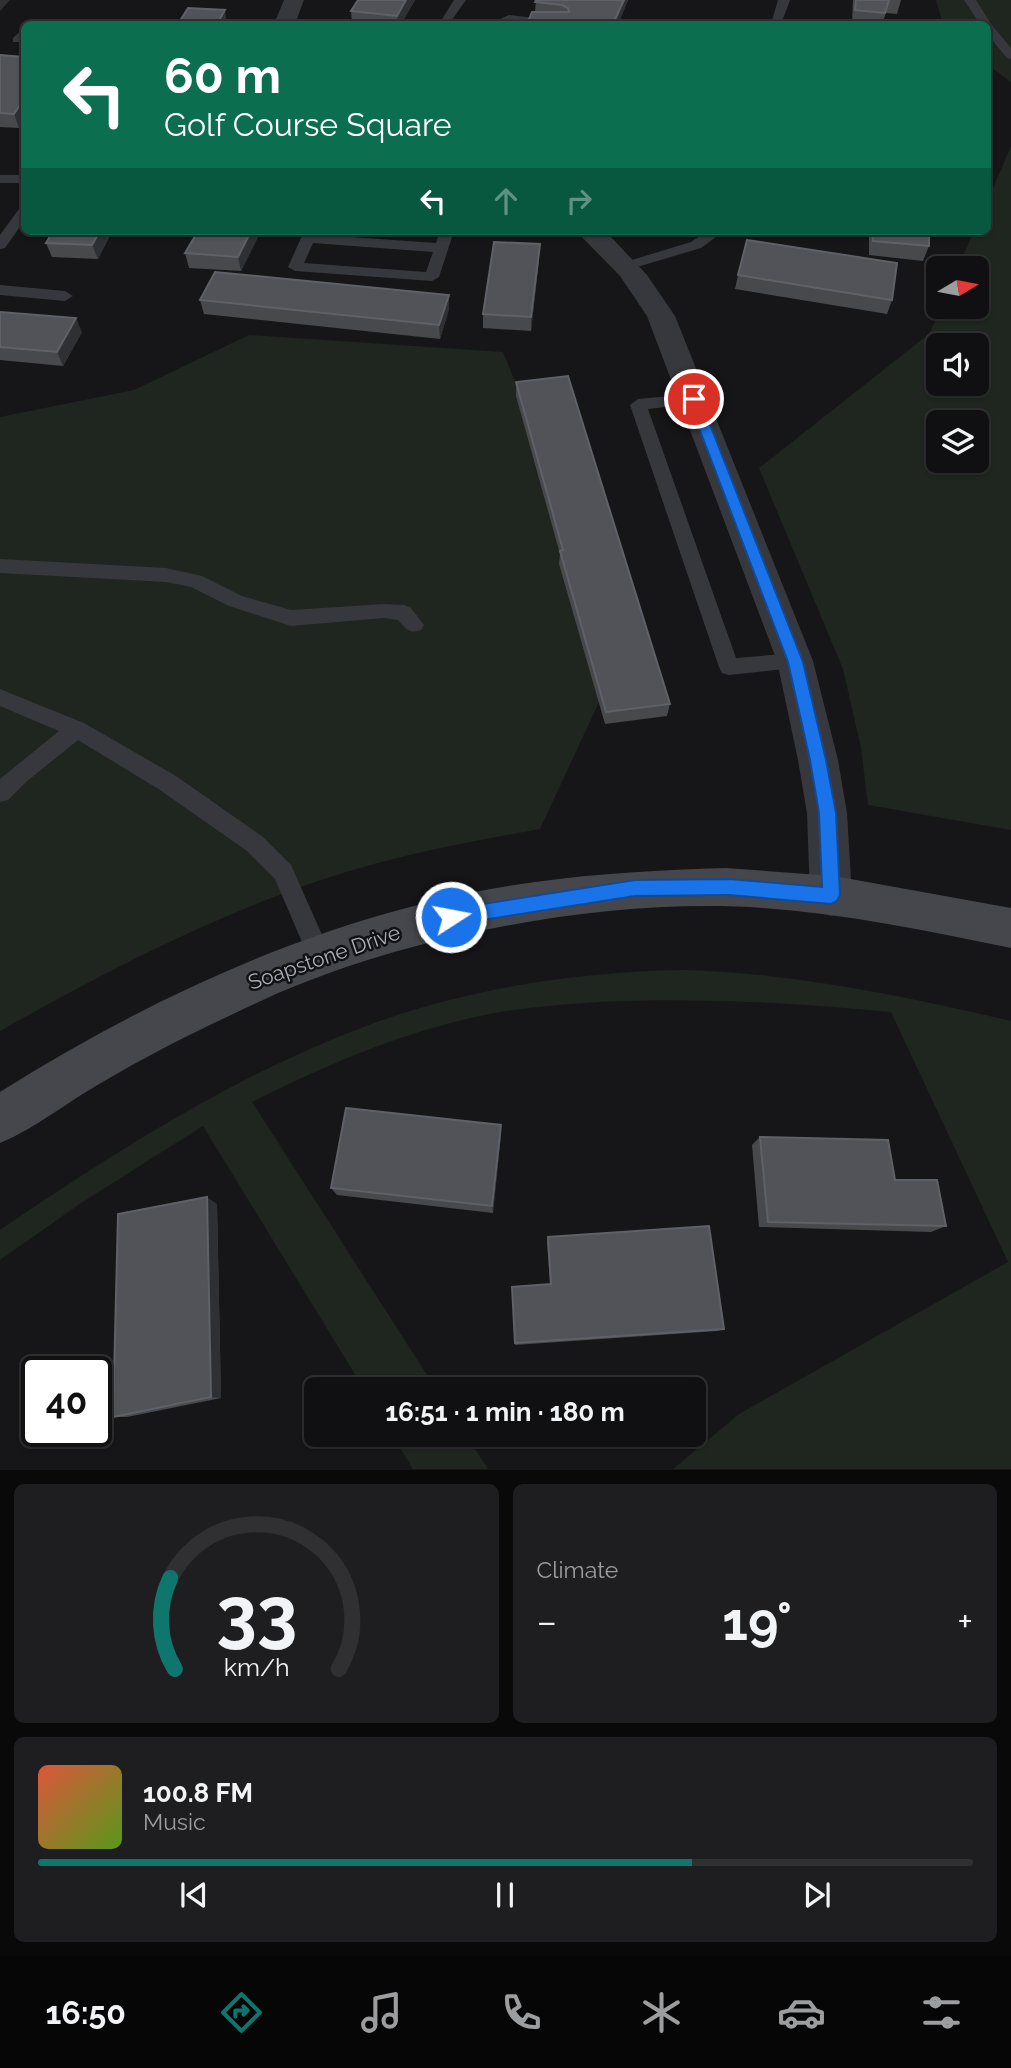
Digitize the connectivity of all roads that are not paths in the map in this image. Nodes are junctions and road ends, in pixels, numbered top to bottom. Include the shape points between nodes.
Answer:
1 (294, 0) edge
2 (460, 0) edge
3 (784, 0) edge
4 (970, 0) edge
5 (286, 21) edge
6 (446, 21) edge
7 (500, 21) edge
8 (544, 21) edge
9 (777, 21) edge
10 (983, 21) edge
11 (991, 32) edge
12 (1011, 55) edge
13 (0, 179) edge
14 (21, 179) edge
15 (21, 216) edge
16 (446, 235) edge
17 (593, 235) edge
18 (711, 235) edge
19 (0, 245) edge
20 (441, 248) junction
21 (628, 266) junction
22 (0, 290) edge
23 (65, 296) dead end
24 (694, 399) junction
25 (0, 566) edge
26 (414, 625) dead end
27 (795, 662) junction
28 (0, 696) edge
29 (77, 729) junction
30 (0, 793) edge
31 (831, 895) junction
32 (1011, 928) edge
33 (319, 955) junction
34 (0, 1118) edge

1 - 5 street
2 - 6 lane
3 - 9 lane
4 - 10 lane
7 - 8 lane via 508,14
11 - 12 lane
13 - 14 lane
15 - 19 lane
16 - 20 lane
17 - 21 street
18 - 21 lane via 696,245
20 - 20 lane via 432,277 295,267 308,238
21 - 24 street via 661,316
22 - 23 lane
24 - 27 street
24 - 27 lane via 638,405 729,667
25 - 26 lane via 166,575 195,581 236,601 291,618 384,611 404,613
27 - 31 street via 827,813
28 - 29 lane
29 - 30 lane
29 - 33 lane via 169,783 254,844 283,872
31 - 32 street, Soapstone Drive
31 - 33 street, Soapstone Drive via 729,887 635,888 427,922
33 - 34 street, Soapstone Drive via 157,1026 84,1064

